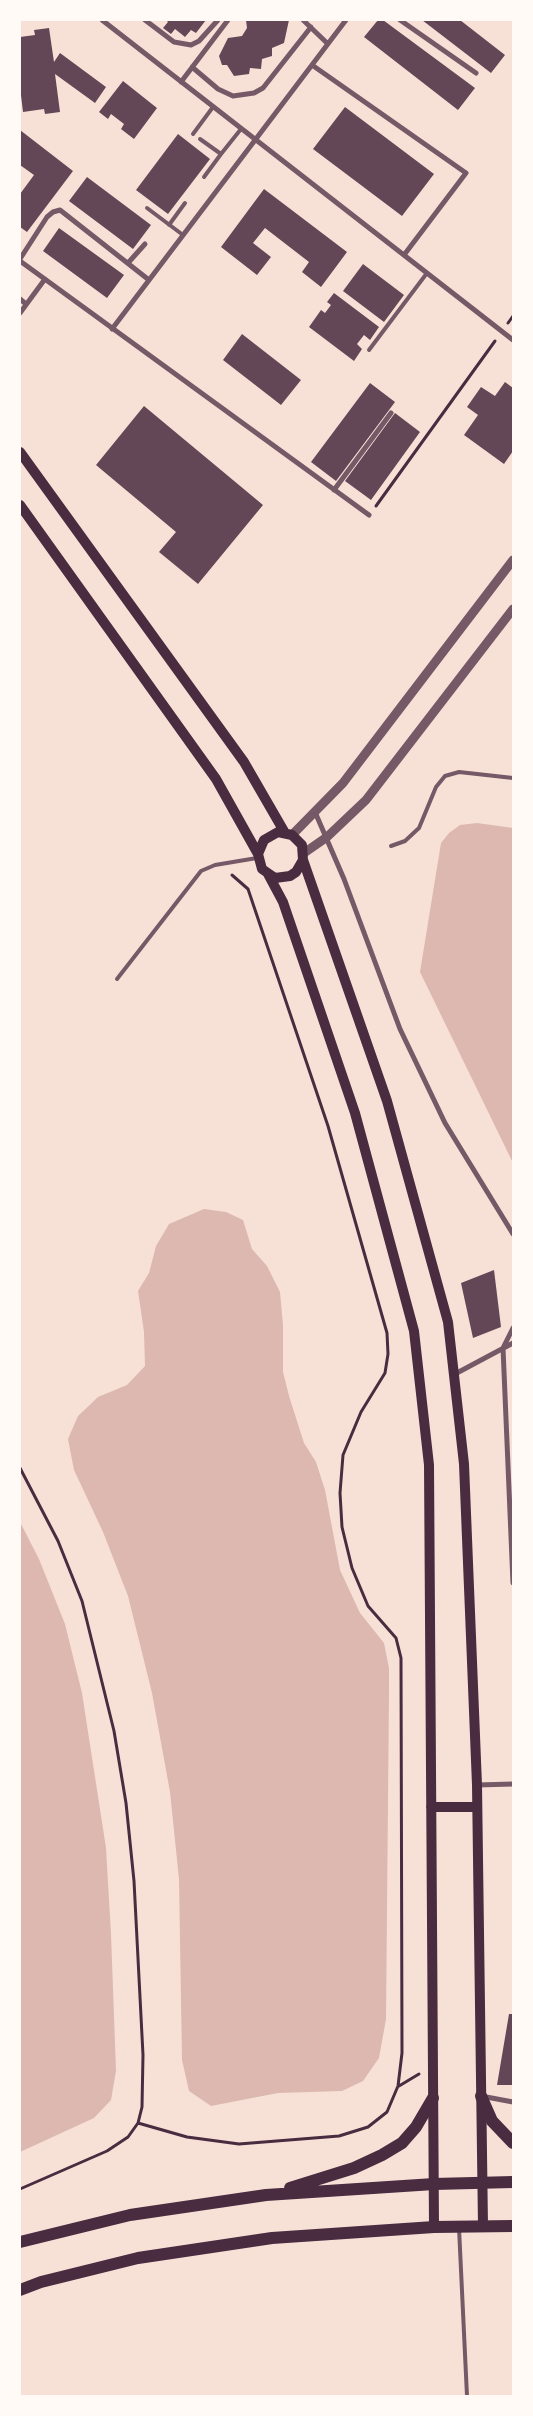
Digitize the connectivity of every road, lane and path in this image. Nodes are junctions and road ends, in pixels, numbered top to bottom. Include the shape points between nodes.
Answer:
1 (102, 20) edge
2 (145, 20) edge
3 (218, 20) edge
4 (228, 20) edge
5 (303, 20) edge
6 (346, 20) edge
7 (400, 20) edge
8 (311, 27) junction
9 (328, 44) junction
10 (312, 65) junction
11 (192, 67) junction
12 (476, 73) dead end
13 (181, 82) junction
14 (213, 107) junction
15 (241, 129) junction
16 (193, 134) dead end
17 (200, 139) dead end
18 (255, 140) junction
19 (222, 154) junction
20 (204, 178) dead end
21 (185, 203) dead end
22 (147, 208) dead end
23 (169, 225) junction
24 (183, 236) junction
25 (145, 244) dead end
26 (404, 255) junction
27 (20, 260) edge
28 (128, 263) junction
29 (427, 273) junction
30 (45, 279) junction
31 (149, 280) junction
32 (20, 299) edge
33 (26, 304) junction
34 (20, 313) edge
35 (513, 316) edge
36 (112, 329) junction
37 (502, 331) junction
38 (513, 340) edge
39 (369, 350) dead end
40 (391, 413) dead end
41 (20, 452) edge
42 (334, 490) junction
43 (20, 505) edge
44 (369, 515) joint
45 (513, 560) edge
46 (513, 609) edge
47 (513, 778) edge
48 (314, 812) junction
49 (288, 834) junction
50 (327, 837) junction
51 (391, 846) dead end
52 (258, 856) junction
53 (303, 856) junction
54 (268, 874) junction
55 (232, 875) dead end
56 (117, 979) dead end
57 (513, 1234) edge
58 (513, 1328) edge
59 (513, 1343) edge
60 (503, 1348) junction
61 (455, 1374) junction
62 (20, 1468) edge
63 (513, 1583) edge
64 (513, 1784) edge
65 (477, 1785) junction
66 (431, 1807) junction
67 (477, 1807) junction
68 (417, 2066) dead end
69 (433, 2067) junction
70 (417, 2076) junction
71 (417, 2085) dead end
72 (398, 2086) junction
73 (481, 2096) junction
74 (433, 2098) junction
75 (513, 2102) edge
76 (138, 2123) junction
77 (513, 2143) edge
78 (482, 2182) junction
79 (513, 2182) edge
80 (434, 2184) junction
81 (20, 2189) edge
82 (266, 2195) junction
83 (483, 2226) junction
84 (513, 2226) edge
85 (434, 2227) junction
86 (459, 2227) junction
87 (20, 2242) edge
88 (20, 2290) edge
89 (467, 2396) edge

1 - 13 street
2 - 3 street via 174,42 191,45 199,41
4 - 11 street
5 - 8 street
6 - 9 street
7 - 12 street
8 - 9 street
8 - 11 street via 263,88 254,93 233,96 218,89
9 - 10 street
10 - 18 street
10 - 26 street via 466,173
11 - 13 street
13 - 14 street
14 - 15 street
14 - 16 lane
15 - 18 street
15 - 19 lane
17 - 19 lane
18 - 24 street
18 - 26 street
19 - 20 lane
21 - 23 lane
22 - 23 lane
23 - 24 lane
24 - 31 street
25 - 28 street
26 - 29 street
27 - 28 street via 47,217 60,210
27 - 30 street
28 - 31 street
29 - 37 street
29 - 39 lane
30 - 33 street
30 - 36 street
31 - 36 street
32 - 33 street
33 - 34 street
35 - 37 path
36 - 42 street
37 - 38 street
37 - 44 path
40 - 42 street
41 - 49 main road via 244,762
42 - 44 street
43 - 52 main road via 216,778
45 - 48 street via 343,783
46 - 50 street via 366,800
47 - 51 lane via 459,772 445,776 436,787 419,828 405,841
48 - 49 street
48 - 50 street
49 - 52 main road via 278,832 264,840
49 - 53 main road via 302,846
50 - 53 street
50 - 57 street via 400,1029 445,1123
52 - 54 main road via 262,869
52 - 56 lane via 201,871
53 - 54 main road via 296,872 290,876 275,878
53 - 61 main road via 387,1101 448,1322
54 - 66 main road via 283,902 355,1113 414,1331 429,1465
55 - 72 path via 248,889 328,1126 387,1333 385,1373 361,1412 343,1455 340,1493 342,1527 352,1568 368,1606 396,1638 401,1658 403,2015
58 - 60 street
59 - 60 street
60 - 61 street
60 - 63 street
61 - 65 main road via 464,1464
62 - 76 path via 58,1541 82,1601 114,1731 126,1803 140,1983 143,2055 142,2107
64 - 65 street
65 - 67 main road
66 - 67 main road
66 - 69 main road
67 - 73 main road
68 - 70 path
69 - 70 path
69 - 74 main road
70 - 71 path
70 - 72 path
72 - 76 path via 387,2112 378,2120 368,2127 339,2136 239,2144 187,2137
73 - 75 street
73 - 77 main road via 492,2121
73 - 78 main road
74 - 80 main road
74 - 82 main road via 402,2143 382,2155 354,2168
76 - 81 path via 128,2137 108,2151
78 - 79 main road
78 - 80 main road
78 - 83 main road
80 - 82 main road
80 - 85 main road
82 - 87 main road via 130,2214
83 - 84 main road
83 - 86 main road
85 - 86 main road
85 - 88 main road via 272,2238 138,2258
86 - 89 lane

